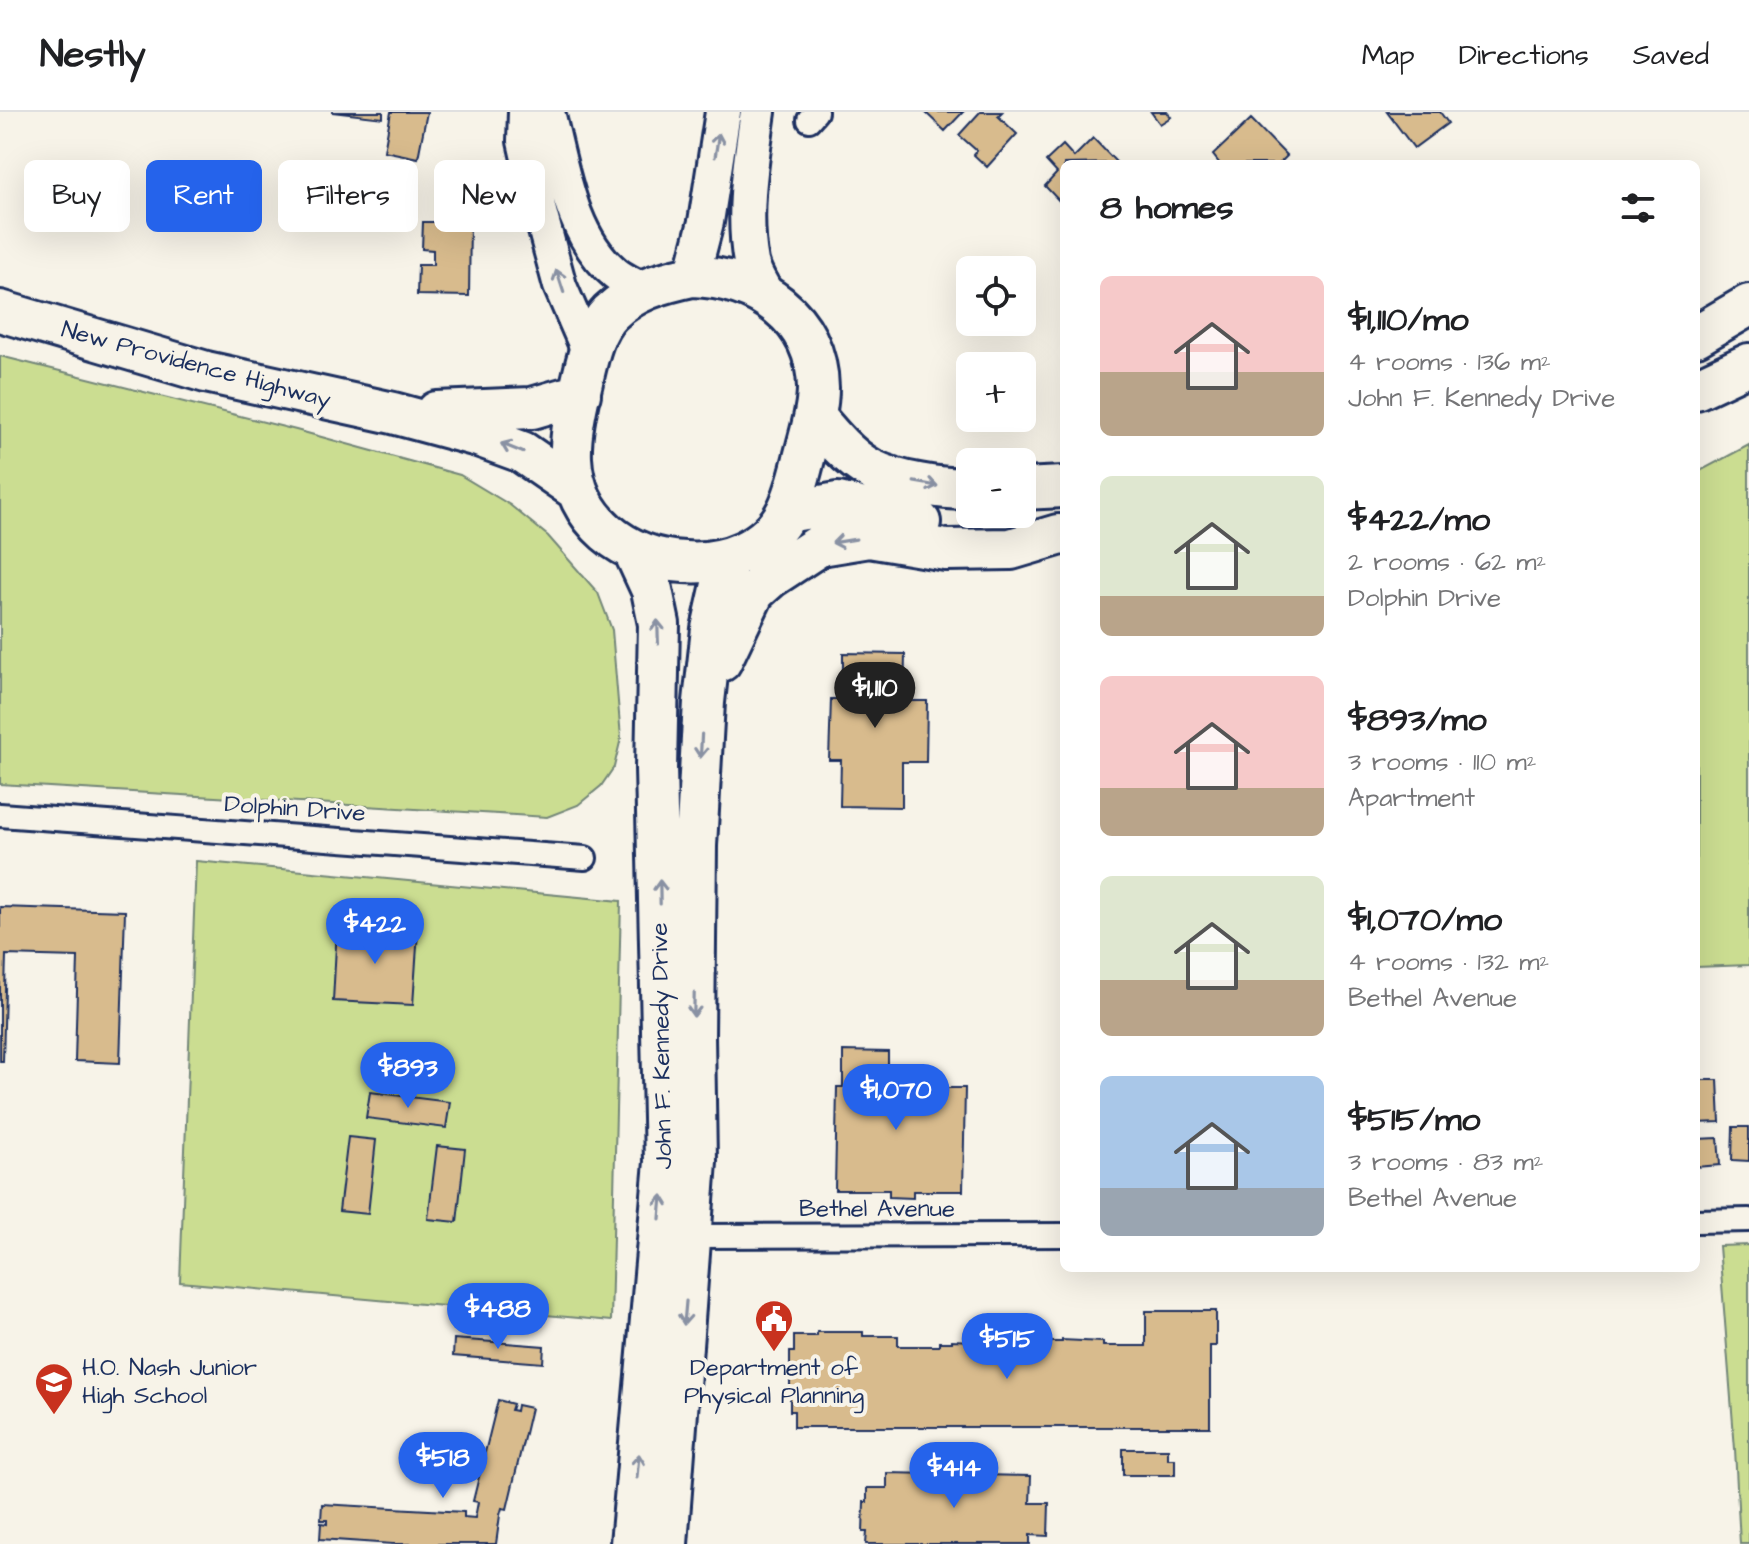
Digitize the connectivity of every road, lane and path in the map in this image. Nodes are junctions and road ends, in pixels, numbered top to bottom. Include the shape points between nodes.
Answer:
1 (525, 112) edge
2 (548, 112) edge
3 (723, 112) edge
4 (758, 112) edge
5 (692, 276) junction
6 (642, 289) junction
7 (767, 296) junction
8 (1749, 305) edge
9 (0, 311) edge
10 (1700, 334) edge
11 (589, 353) junction
12 (1749, 364) edge
13 (1700, 387) edge
14 (580, 394) junction
15 (393, 413) junction
16 (815, 417) junction
17 (1060, 487) edge
18 (956, 488) edge
19 (1036, 488) edge
20 (577, 490) junction
21 (787, 512) junction
22 (1060, 535) edge
23 (1060, 535) edge
24 (634, 551) junction
25 (728, 558) junction
26 (704, 702) junction
27 (0, 815) edge
28 (585, 858) dead end
29 (1749, 1220) edge
30 (1700, 1221) edge
31 (1060, 1235) edge
32 (691, 1236) junction
33 (631, 1544) edge
34 (667, 1544) edge

11 -> 1 street via 560,286 540,212 524,141
2 - 6 street via 575,213 593,251 616,274
5 -> 3 main road
4 - 7 main road via 748,221 751,265
5 - 6 highway, New Providence Highway
5 - 7 highway, New Providence Highway via 741,283
6 - 11 highway, New Providence Highway via 608,315
7 - 16 highway, New Providence Highway via 787,311 808,346 817,375
8 - 10 highway
9 - 15 highway, New Providence Highway via 206,372
11 - 14 highway, New Providence Highway
12 - 13 highway
14 - 15 highway, New Providence Highway via 532,408
14 - 20 highway, New Providence Highway via 571,445
20 -> 15 highway, New Providence Highway via 522,452
16 -> 18 highway via 870,469 914,483
16 - 21 highway, New Providence Highway
17 - 19 highway
20 - 24 highway, New Providence Highway via 604,531
21 - 22 highway via 838,503 953,528
21 - 25 highway, New Providence Highway via 763,541
23 -> 26 highway via 1011,549 946,550 869,537 820,545 754,592
24 - 25 highway, New Providence Highway via 681,562
33 -> 24 highway, John F. Kennedy Drive via 665,1162 656,768 659,624 652,590
25 - 26 highway, John F. Kennedy Drive via 712,629
26 -> 32 highway, John F. Kennedy Drive via 696,846 696,1161
27 - 28 street, Dolphin Drive
29 - 30 street
31 - 32 street, Bethel Avenue
32 -> 34 highway, John F. Kennedy Drive

